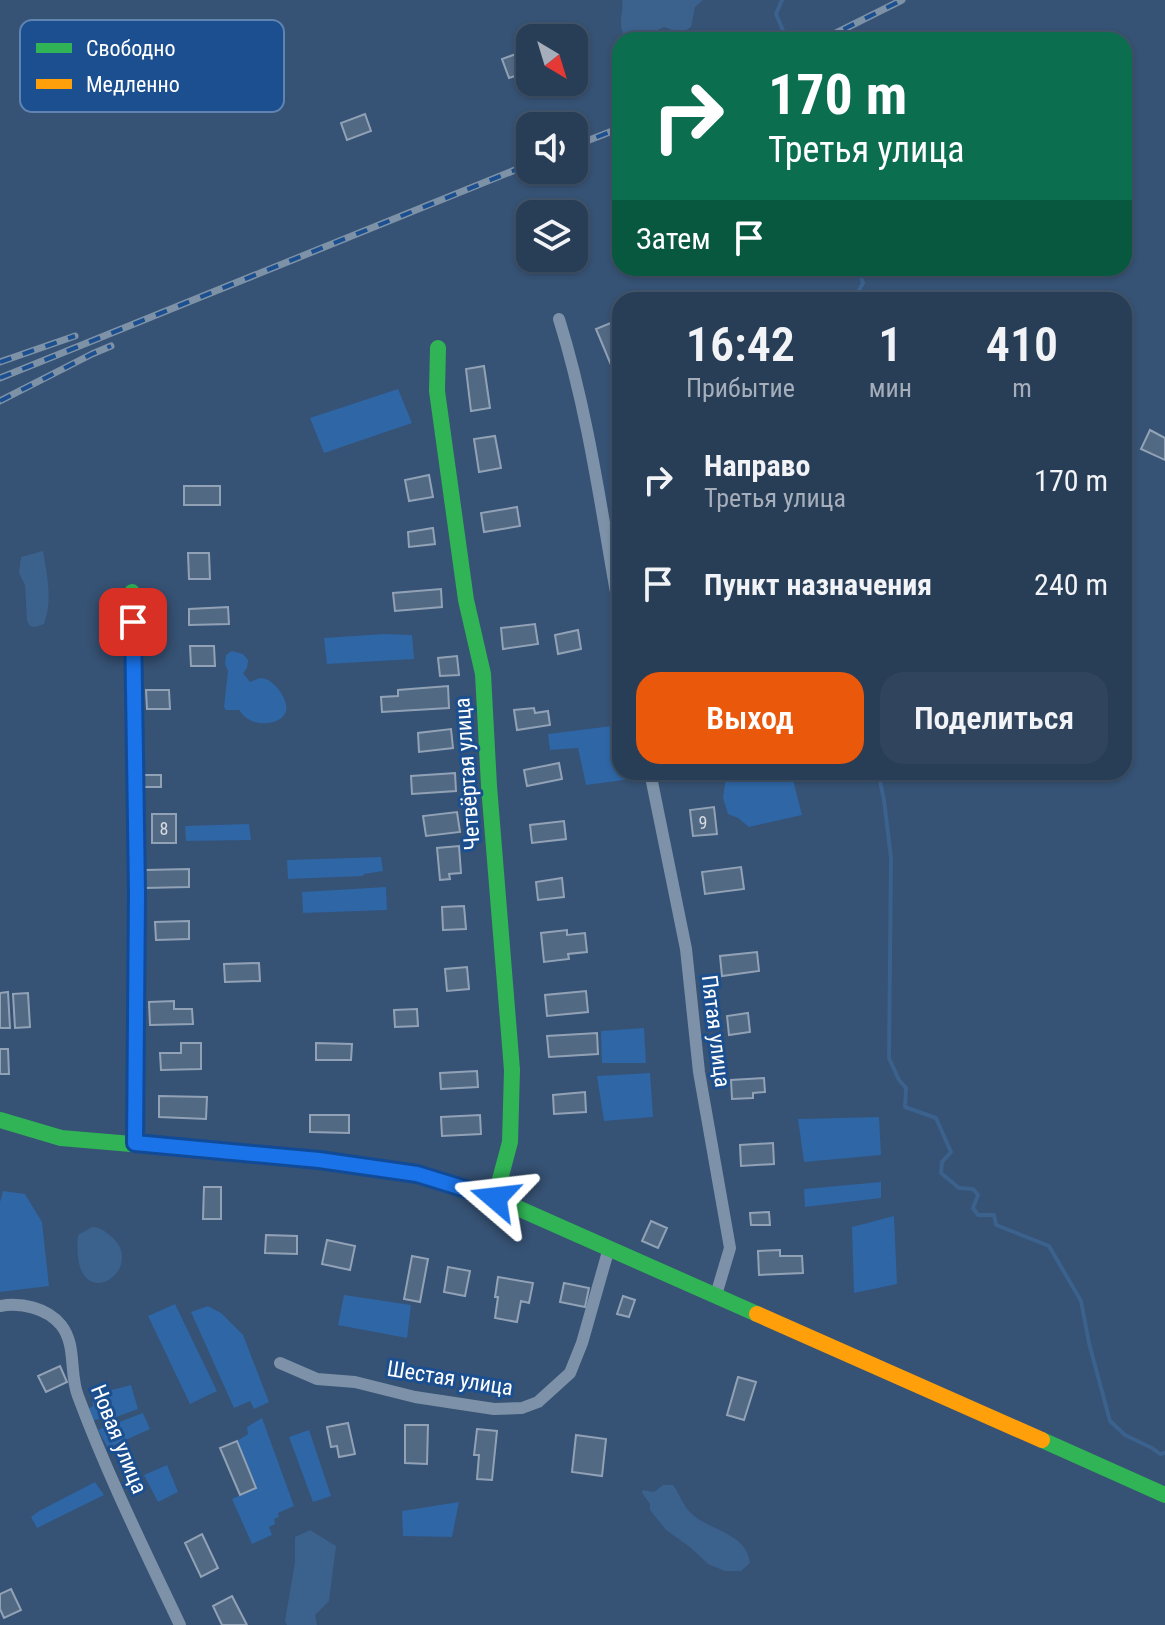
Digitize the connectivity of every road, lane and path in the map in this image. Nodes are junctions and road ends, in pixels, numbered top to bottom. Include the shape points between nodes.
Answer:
1 (559, 319) dead end
2 (438, 348) dead end
3 (612, 570) edge
4 (132, 592) dead end
5 (652, 780) edge
6 (0, 1120) edge
7 (135, 1143) junction
8 (495, 1198) junction
9 (609, 1248) junction
10 (716, 1295) junction
11 (0, 1306) edge
12 (280, 1363) dead end
13 (1165, 1495) edge
14 (180, 1625) edge

1 - 3 street via 591,451
2 - 8 street, Четвёртая улица via 437,391 466,600 483,674 512,1070 510,1142
4 - 7 street
5 - 10 street, Пятая улица via 686,949 699,1072 730,1248
6 - 7 street via 61,1138
7 - 8 street via 417,1174
8 - 9 street
9 - 10 street
9 - 12 street, Шестая улица via 570,1373 538,1402 522,1408 494,1409 317,1379
10 - 13 street
11 - 14 street, Новая улица via 42,1309 62,1326 71,1346 76,1390 100,1454

